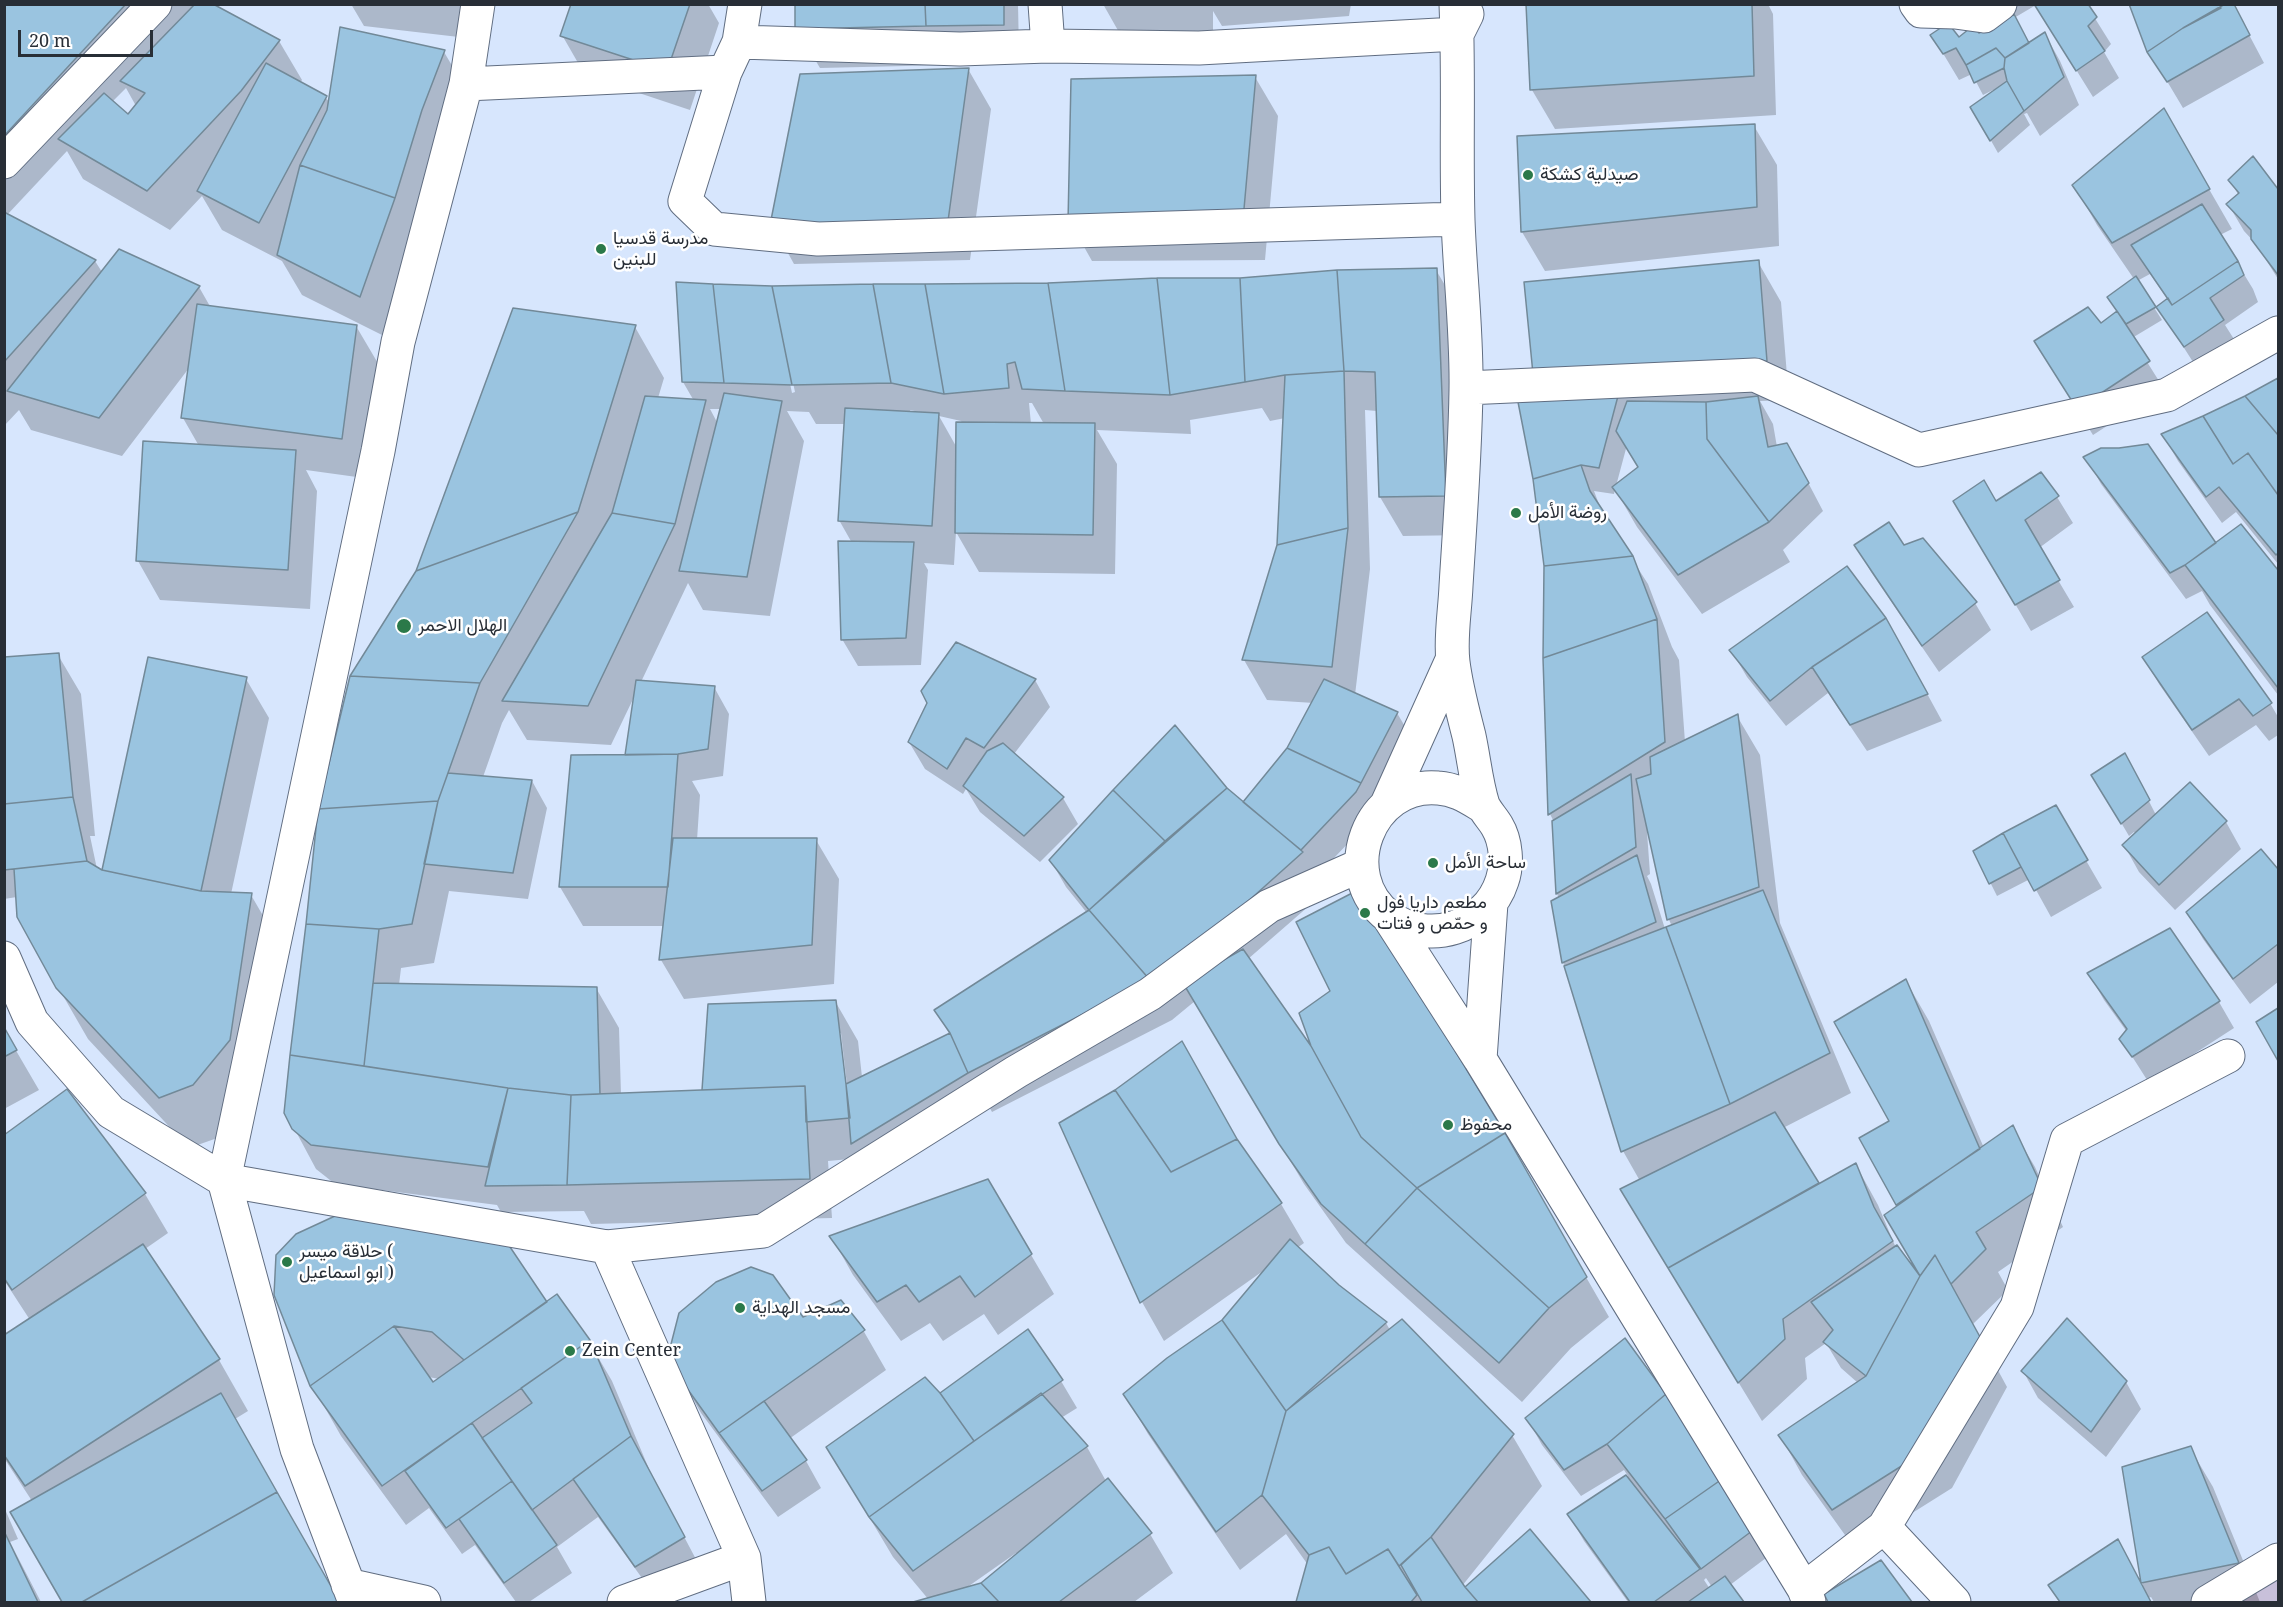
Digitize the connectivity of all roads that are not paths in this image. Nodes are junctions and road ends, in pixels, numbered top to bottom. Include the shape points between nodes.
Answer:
1 (155, 4) edge
2 (478, 4) edge
3 (745, 4) edge
4 (1046, 4) edge
5 (1472, 4) edge
6 (1917, 4) edge
7 (2000, 4) edge
8 (1456, 19) edge
9 (739, 42) junction
10 (1048, 46) junction
11 (724, 72) junction
12 (466, 84) junction
13 (4, 162) edge
14 (1458, 219) junction
15 (2278, 333) edge
16 (1466, 388) junction
17 (1452, 660) junction
18 (1387, 804) junction
19 (1484, 807) junction
20 (1361, 866) junction
21 (1491, 903) junction
22 (1388, 916) junction
23 (4, 958) edge
24 (2228, 1056) dead end
25 (1480, 1059) junction
26 (224, 1180) junction
27 (607, 1247) junction
28 (1884, 1527) junction
29 (744, 1558) junction
30 (2278, 1560) edge
31 (351, 1594) edge
32 (1806, 1596) edge
33 (424, 1602) edge
34 (624, 1602) edge
35 (749, 1602) edge
36 (1954, 1602) edge
37 (2208, 1602) edge

1 - 13 street
2 - 12 street
3 - 9 street
4 - 10 street
5 - 8 street
6 - 7 street via 1921,12 1984,16
8 - 10 street via 1199,48
8 - 14 street
9 - 10 street via 960,49
9 - 11 street
11 - 12 street
11 - 14 street via 685,201 714,229 818,239
12 - 26 street via 398,342
14 - 16 street
15 - 16 street via 2167,395 1919,450 1755,375
16 - 17 street
17 - 18 street
17 - 19 street
18 - 19 street via 1410,792 1436,787 1462,793
18 - 20 street via 1367,832
19 - 21 street via 1499,829 1506,854 1503,880
20 - 22 street via 1374,902
20 - 27 street via 1269,906 1150,994 1016,1072 763,1231
21 - 22 street via 1474,919 1453,930 1430,932 1408,928
21 - 25 street
22 - 25 street
23 - 26 street via 32,1022 111,1112
24 - 28 street via 2067,1140 2017,1306
25 - 32 street
26 - 27 street
26 - 31 street via 297,1449
27 - 29 street
28 - 32 street
28 - 36 street
29 - 34 street
29 - 35 street
30 - 37 street
31 - 33 street

